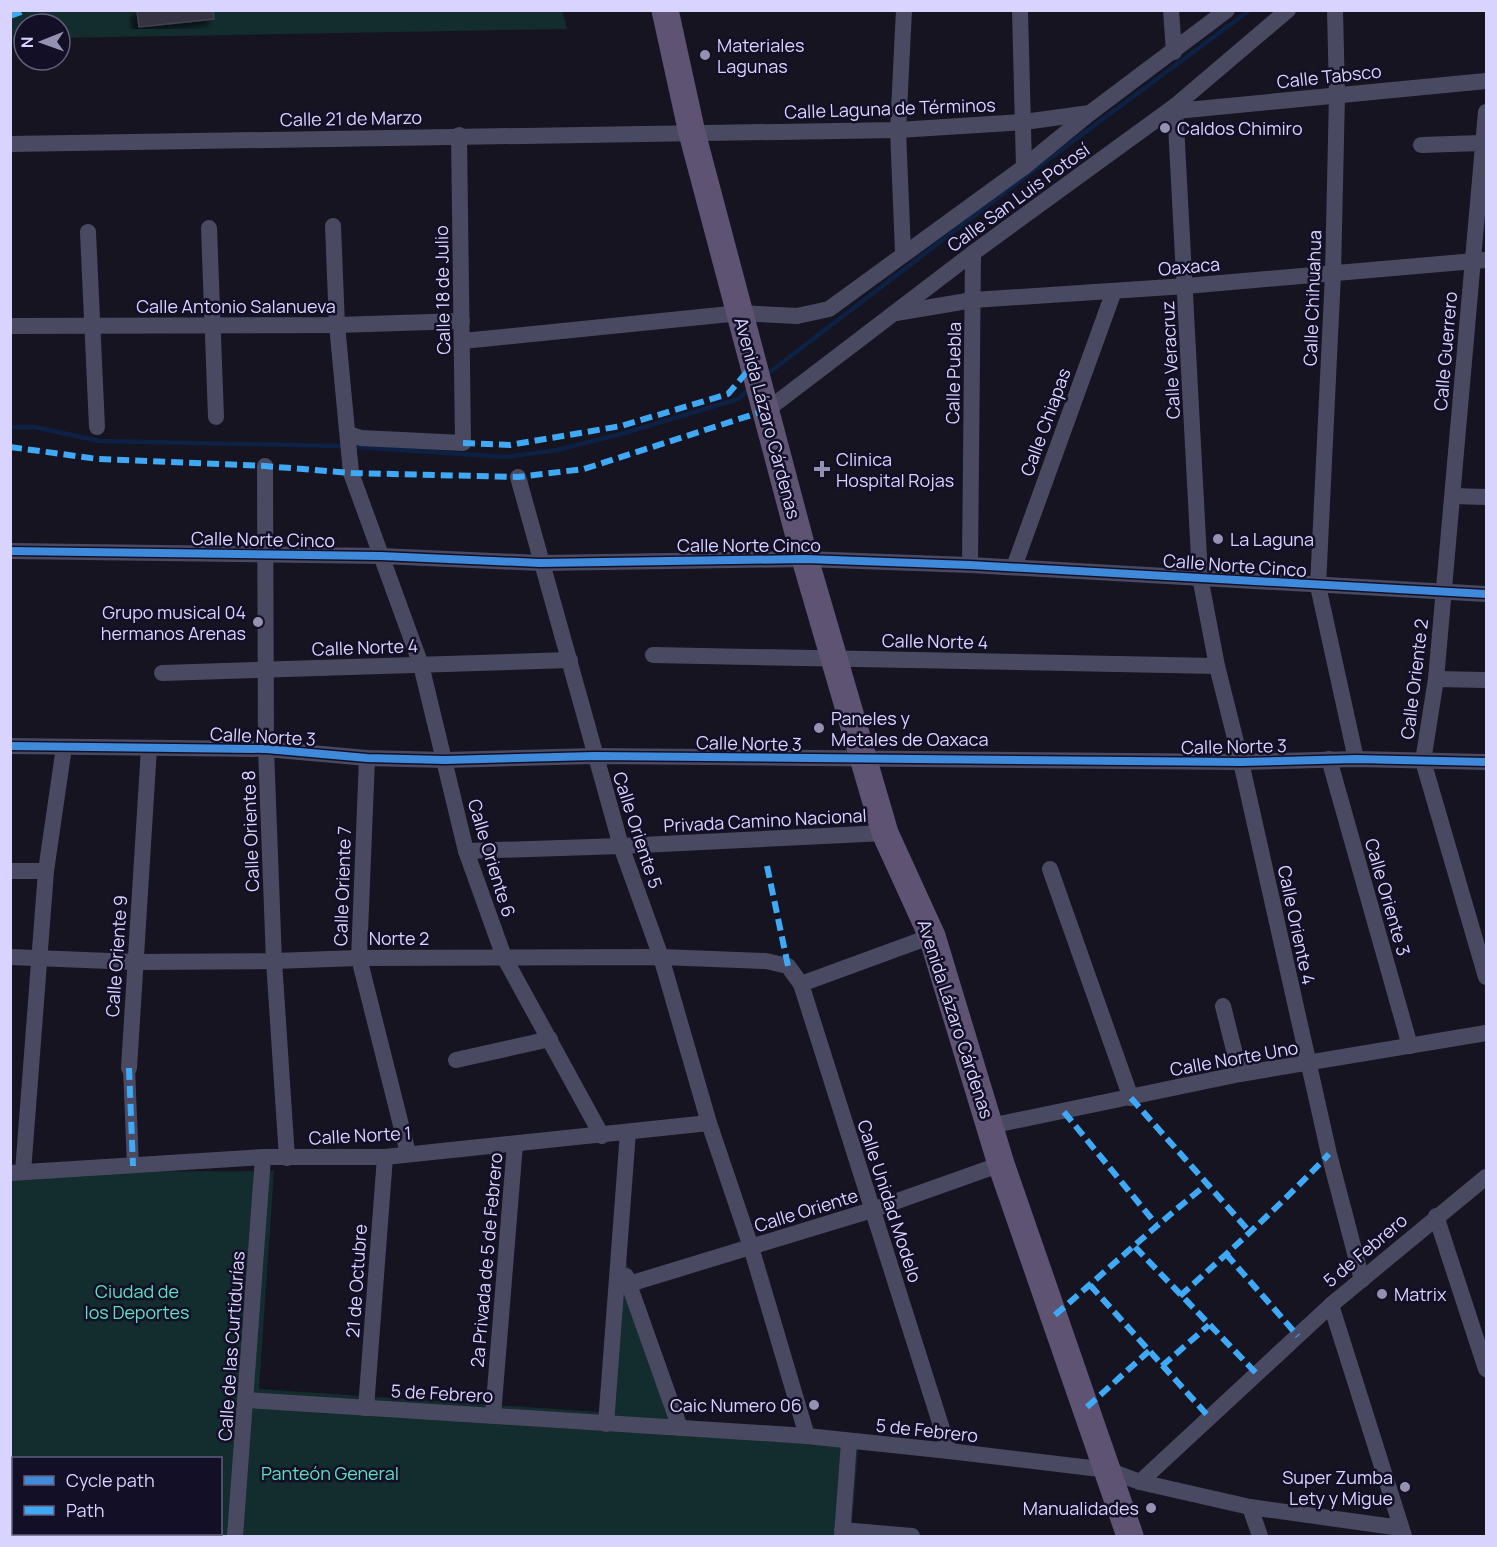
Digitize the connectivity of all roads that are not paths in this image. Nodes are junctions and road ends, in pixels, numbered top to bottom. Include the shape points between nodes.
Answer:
1 (665, 10) edge
2 (904, 10) edge
3 (1020, 10) edge
4 (1171, 10) edge
5 (1227, 10) edge
6 (1288, 10) edge
7 (1335, 10) edge
8 (1174, 51) junction
9 (1486, 81) edge
10 (1337, 94) junction
11 (1176, 108) junction
12 (1089, 112) junction
13 (1486, 112) edge
14 (1024, 122) junction
15 (898, 130) junction
16 (692, 133) junction
17 (459, 135) junction
18 (1482, 143) junction
19 (10, 144) edge
20 (1421, 145) dead end
21 (1024, 167) junction
22 (333, 226) dead end
23 (209, 228) dead end
24 (88, 232) dead end
25 (903, 252) junction
26 (973, 253) junction
27 (1479, 260) edge
28 (1333, 274) junction
29 (1186, 286) junction
30 (1114, 291) junction
31 (973, 300) junction
32 (740, 314) junction
33 (894, 314) junction
34 (462, 321) junction
35 (211, 325) junction
36 (337, 325) junction
37 (10, 326) edge
38 (94, 326) junction
39 (463, 341) junction
40 (761, 391) junction
41 (216, 417) dead end
42 (97, 427) dead end
43 (349, 437) junction
44 (265, 466) dead end
45 (518, 477) dead end
46 (1453, 496) junction
47 (1486, 497) edge
48 (10, 551) edge
49 (265, 554) junction
50 (381, 556) junction
51 (805, 559) junction
52 (540, 563) junction
53 (970, 565) junction
54 (1014, 567) junction
55 (1200, 577) junction
56 (1318, 586) junction
57 (1444, 593) junction
58 (1486, 594) edge
59 (653, 655) dead end
60 (835, 658) junction
61 (570, 660) junction
62 (421, 665) junction
63 (1217, 666) junction
64 (266, 670) junction
65 (162, 674) dead end
66 (1436, 679) junction
67 (1486, 680) edge
68 (10, 746) edge
69 (64, 747) junction
70 (149, 748) junction
71 (266, 749) junction
72 (594, 756) junction
73 (367, 758) junction
74 (1329, 759) junction
75 (1356, 759) junction
76 (445, 760) junction
77 (865, 760) junction
78 (1423, 761) junction
79 (1241, 762) junction
80 (1486, 762) edge
81 (885, 833) junction
82 (621, 846) junction
83 (466, 851) junction
84 (1050, 869) dead end
85 (10, 871) edge
86 (46, 871) junction
87 (932, 936) junction
88 (10, 957) edge
89 (504, 957) junction
90 (661, 957) junction
91 (41, 958) junction
92 (359, 958) junction
93 (274, 961) junction
94 (135, 962) junction
95 (788, 966) joint
96 (1486, 977) edge
97 (801, 984) junction
98 (1223, 1006) dead end
99 (1486, 1033) edge
100 (550, 1039) junction
101 (1410, 1046) junction
102 (456, 1060) dead end
103 (1308, 1064) junction
104 (129, 1068) joint
105 (1240, 1074) junction
106 (1131, 1098) junction
107 (709, 1123) junction
108 (990, 1126) junction
109 (628, 1132) junction
110 (602, 1136) junction
111 (515, 1144) junction
112 (408, 1153) junction
113 (263, 1157) junction
114 (385, 1157) junction
115 (286, 1158) junction
116 (133, 1166) junction
117 (993, 1167) dead end
118 (17, 1172) edge
119 (1486, 1177) edge
120 (872, 1210) junction
121 (1436, 1216) junction
122 (751, 1247) junction
123 (619, 1260) junction
124 (1362, 1280) junction
125 (629, 1284) junction
126 (1331, 1305) junction
127 (1486, 1369) edge
128 (247, 1400) junction
129 (366, 1408) junction
130 (493, 1415) junction
131 (606, 1424) junction
132 (680, 1428) junction
133 (807, 1436) junction
134 (849, 1442) junction
135 (949, 1451) junction
136 (1108, 1470) junction
137 (1140, 1482) junction
138 (1250, 1507) junction
139 (1402, 1532) edge
140 (844, 1534) edge
141 (236, 1536) edge
142 (912, 1536) edge
143 (1130, 1536) edge
144 (1260, 1536) edge

1 - 16 main road, Avenida Lázaro Cárdenas
2 - 15 street
3 - 14 street
4 - 8 street
5 - 8 street, Calle San Luis Potosí
6 - 11 street, Calle San Luis Potosí
7 - 10 street, Calle Chihuahua
8 - 12 street, Calle San Luis Potosí
9 - 10 street, Calle Tabsco
10 - 11 street, Calle Tabsco
10 - 28 street, Calle Chihuahua
11 - 26 street, Calle San Luis Potosí
11 - 29 street, Calle Veracruz
12 - 14 street, Calle Laguna de Términos
12 - 21 street, Calle San Luis Potosí
13 - 18 street, Calle Guerrero
14 - 15 street, Calle Laguna de Términos
14 - 21 street
15 - 16 street, Calle Laguna de Términos
15 - 25 street
16 - 17 street, Calle 21 de Marzo
16 - 32 main road, Avenida Lázaro Cárdenas
17 - 19 street, Calle 21 de Marzo
17 - 34 street, Calle 18 de Julio
18 - 20 street
18 - 27 street, Calle Guerrero
21 - 25 street, Calle San Luis Potosí
22 - 36 street, Calle Oriente 6
23 - 35 street
24 - 38 street
25 - 32 street, Calle San Luis Potosí via 829,309 797,316
26 - 31 street, Calle Puebla
26 - 33 street, Calle San Luis Potosí
27 - 28 street, Oaxaca
27 - 46 street, Calle Guerrero
28 - 29 street, Oaxaca
28 - 56 street, Calle Chihuahua
29 - 30 street, Oaxaca
29 - 55 street, Calle Veracruz
30 - 31 street, Oaxaca
30 - 54 street, Calle Chiapas
31 - 33 street, Oaxaca
31 - 53 street, Calle Puebla
32 - 39 street
32 - 40 main road, Avenida Lázaro Cárdenas
33 - 40 street, Calle San Luis Potosí
34 - 36 street, Calle Antonio Salanueva
34 - 39 street, Calle 18 de Julio
35 - 36 street, Calle Antonio Salanueva
35 - 38 street, Calle Antonio Salanueva
35 - 41 street
36 - 43 street, Calle Oriente 6
37 - 38 street, Calle Antonio Salanueva
38 - 42 street
39 - 43 street, Calle 18 de Julio via 463,443
40 - 51 main road, Avenida Lázaro Cárdenas
43 - 50 street, Calle Oriente 6 via 351,467
44 - 49 street, Calle Oriente 8
45 - 52 street, Calle Oriente 5
46 - 47 street
46 - 57 street, Calle Guerrero
48 - 49 street, Calle Norte Cinco
49 - 50 street, Calle Norte Cinco
49 - 64 street, Calle Oriente 8
50 - 52 street, Calle Norte Cinco
50 - 62 street, Calle Oriente 6
51 - 52 street, Calle Norte Cinco
51 - 53 street, Calle Norte Cinco
51 - 60 main road, Avenida Lázaro Cárdenas
52 - 61 street, Calle Oriente 5
53 - 54 street, Calle Norte Cinco
54 - 55 street, Calle Norte Cinco
55 - 56 street, Calle Norte Cinco
55 - 63 street, Calle Oriente 4
56 - 57 street, Calle Norte Cinco
56 - 75 street, Calle Chihuahua
57 - 58 street, Calle Norte Cinco
57 - 66 street, Calle Oriente 2
59 - 60 street, Calle Norte 4
60 - 63 street, Calle Norte 4
60 - 77 main road, Avenida Lázaro Cárdenas
61 - 62 street, Calle Norte 4
61 - 72 street, Calle Oriente 5
62 - 64 street, Calle Norte 4
62 - 76 street, Calle Oriente 6
63 - 79 street, Calle Oriente 4
64 - 65 street, Calle Norte 4
64 - 71 street, Calle Oriente 8
66 - 67 street
66 - 78 street, Calle Oriente 2
68 - 69 street, Calle Norte 3
69 - 70 street, Calle Norte 3
69 - 86 street
70 - 71 street, Calle Norte 3
70 - 94 street, Calle Oriente 9
71 - 73 street, Calle Norte 3
71 - 93 street, Calle Oriente 8
72 - 76 street, Calle Norte 3
72 - 77 street, Calle Norte 3
72 - 82 street, Calle Oriente 5
73 - 76 street, Calle Norte 3
73 - 92 street, Calle Oriente 7
74 - 75 street, Calle Norte 3
74 - 79 street, Calle Norte 3
74 - 101 street, Calle Oriente 3
75 - 78 street, Calle Norte 3
76 - 83 street, Calle Oriente 6
77 - 79 street, Calle Norte 3
77 - 81 main road, Avenida Lázaro Cárdenas
78 - 80 street, Calle Norte 3
78 - 96 street, Calle Oriente 2
79 - 103 street, Calle Oriente 4
81 - 82 street, Privada Camino Nacional
81 - 87 main road, Avenida Lázaro Cárdenas
82 - 83 street, Privada Camino Nacional
82 - 90 street, Calle Oriente 5
83 - 89 street, Calle Oriente 6
84 - 106 street
85 - 86 street
86 - 91 street
87 - 97 street
87 - 108 main road, Avenida Lázaro Cárdenas
88 - 91 street, Norte 2
89 - 90 street, Norte 2
89 - 92 street, Norte 2
89 - 100 street, Calle Oriente 6
90 - 95 street, Norte 2 via 766,961
90 - 107 street, Calle Oriente 5
91 - 94 street, Norte 2
91 - 118 street
92 - 93 street, Norte 2
92 - 112 street, Calle Oriente 7
93 - 94 street, Norte 2
93 - 115 street, Calle Oriente 8
94 - 104 street, Calle Oriente 9
95 - 97 street, Calle Unidad Modelo
97 - 120 street, Calle Unidad Modelo
98 - 105 street
99 - 101 street, Calle Norte Uno
100 - 102 street
100 - 110 street, Calle Oriente 6
101 - 103 street, Calle Norte Uno
103 - 105 street, Calle Norte Uno
103 - 124 street, Calle Oriente 4
104 - 116 street, Calle Oriente 9
105 - 106 street, Calle Norte Uno
106 - 108 street, Calle Norte Uno
107 - 109 street, Calle Norte 1
107 - 122 street, Calle Oriente 5
108 - 136 main road, Avenida Lázaro Cárdenas
109 - 110 street, Calle Norte 1
109 - 123 street
110 - 111 street, Calle Norte 1
111 - 112 street, Calle Norte 1
111 - 130 street, 2a Privada de 5 de Febrero
112 - 114 street, Calle Norte 1
113 - 115 street, Calle Norte 1
113 - 116 street, Calle Norte 1
113 - 128 street, Calle de las Curtidurías
114 - 115 street, Calle Norte 1
114 - 129 street, 21 de Octubre
116 - 118 street, Calle Norte 1
117 - 120 street, Calle Oriente
119 - 121 street, 5 de Febrero
120 - 122 street, Calle Oriente
120 - 135 street, Calle Unidad Modelo
121 - 124 street, 5 de Febrero
121 - 127 street
122 - 125 street, Calle Oriente
122 - 133 street, Calle Oriente 5
123 - 125 street
123 - 131 street
124 - 126 street, 5 de Febrero
125 - 132 street
126 - 137 street, 5 de Febrero
126 - 139 street
128 - 129 street, 5 de Febrero
128 - 141 street, Calle de las Curtidurías
129 - 130 street, 5 de Febrero
130 - 131 street, 5 de Febrero
131 - 132 street, 5 de Febrero
132 - 133 street, 5 de Febrero
133 - 134 street, 5 de Febrero
134 - 135 street, 5 de Febrero
134 - 140 street
135 - 136 street, 5 de Febrero
136 - 137 street, 5 de Febrero
136 - 143 main road, Avenida Lázaro Cárdenas
137 - 138 street
138 - 139 street
138 - 144 street
140 - 142 street

